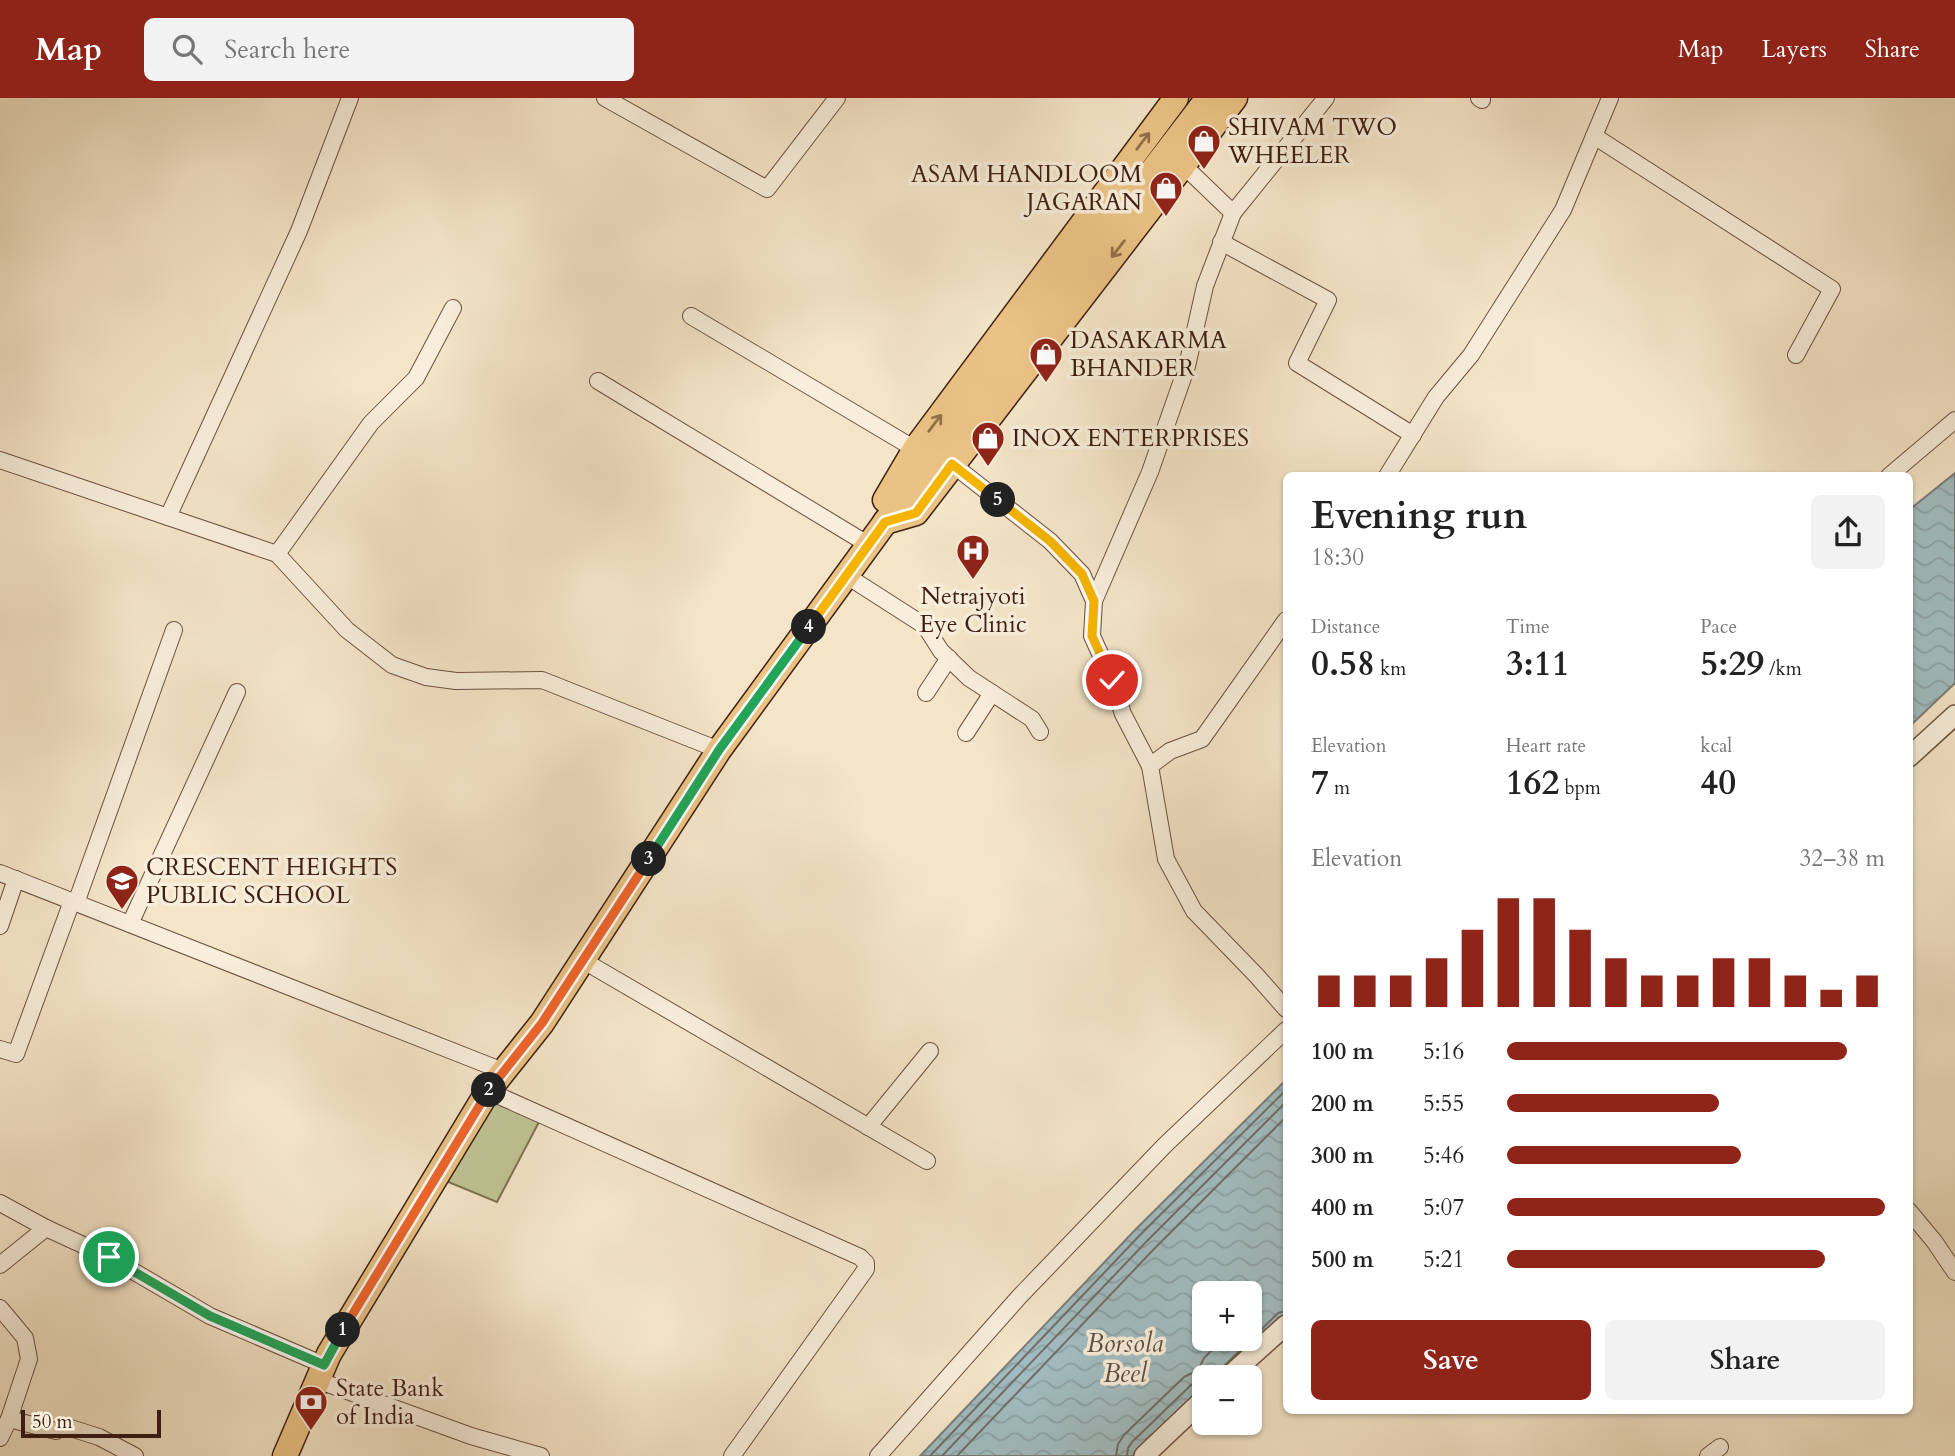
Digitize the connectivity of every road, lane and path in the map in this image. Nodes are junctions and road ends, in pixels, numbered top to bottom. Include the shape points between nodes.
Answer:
1 (350, 98) edge
2 (606, 98) edge
3 (837, 98) edge
4 (1176, 98) edge
5 (1208, 98) edge
6 (1235, 98) edge
7 (1326, 98) edge
8 (1610, 98) edge
9 (1594, 136) junction
10 (1183, 165) junction
11 (1233, 213) junction
12 (1222, 242) junction
13 (453, 309) dead end
14 (691, 316) dead end
15 (1796, 355) dead end
16 (598, 381) dead end
17 (1955, 420) edge
18 (1413, 435) junction
19 (915, 449) junction
20 (0, 460) edge
21 (952, 464) junction
22 (1390, 472) edge
23 (1894, 472) edge
24 (168, 517) junction
25 (885, 522) junction
26 (869, 545) junction
27 (277, 554) junction
28 (847, 576) junction
29 (1094, 601) junction
30 (1283, 625) edge
31 (174, 630) dead end
32 (949, 658) junction
33 (237, 692) dead end
34 (926, 693) dead end
35 (992, 693) junction
36 (1955, 715) edge
37 (1040, 732) dead end
38 (966, 733) dead end
39 (719, 750) junction
40 (1913, 753) edge
41 (1150, 766) junction
42 (0, 873) edge
43 (16, 879) junction
44 (74, 902) junction
45 (130, 924) junction
46 (0, 926) edge
47 (584, 961) junction
48 (1283, 1006) edge
49 (1283, 1033) edge
50 (0, 1049) edge
51 (930, 1051) dead end
52 (503, 1071) junction
53 (488, 1091) junction
54 (868, 1126) junction
55 (927, 1161) dead end
56 (0, 1203) edge
57 (1913, 1215) edge
58 (46, 1228) junction
59 (0, 1265) edge
60 (1955, 1272) edge
61 (0, 1308) edge
62 (1283, 1328) edge
63 (1241, 1365) edge
64 (321, 1372) junction
65 (1192, 1410) edge
66 (9, 1419) junction
67 (0, 1438) edge
68 (135, 1456) edge
69 (285, 1456) edge
70 (541, 1456) edge
71 (732, 1456) edge
72 (878, 1456) edge
73 (1144, 1456) edge

1 - 24 street via 299,231
2 - 3 street via 767,189
19 -> 4 main road
5 - 25 main road
6 - 10 main road
7 - 11 street
8 - 9 street
9 - 15 street via 1832,289
9 - 18 street via 1563,209 1471,355
10 - 11 street
10 -> 21 main road
11 - 12 street
12 - 18 street via 1328,300 1297,363
12 - 29 street via 1205,286 1187,366 1150,472
13 - 27 street via 416,378 371,423
14 - 19 street
16 - 26 street
17 - 23 street
18 - 22 street
19 - 25 main road via 885,501
20 - 24 street
21 - 25 main road via 916,513
21 - 29 street via 1050,541 1082,574
24 - 27 street
25 - 26 main road
26 - 28 main road
27 - 39 street via 347,630 392,665 456,681 541,681
28 - 32 street via 925,626
28 - 39 main road
29 - 41 street via 1092,636 1122,714
30 - 41 street via 1202,738 1170,751
31 - 44 street
32 - 34 street
32 - 35 street
33 - 45 street
35 - 37 street via 1032,719
35 - 38 street
36 - 40 street
39 - 47 main road
41 - 48 street via 1166,859 1194,911
42 - 43 street
43 - 44 street
43 - 46 street
44 - 45 street
44 - 50 street via 16,1054
45 - 52 street
47 - 52 main road
47 - 54 street
49 - 72 street via 1165,1145 1019,1297
51 - 54 street
52 - 53 main road
53 - 64 main road
53 - 71 street via 866,1263
54 - 55 street
56 - 58 street
57 - 60 street
58 - 59 street
58 - 64 street via 109,1257 210,1316
61 - 66 street via 25,1338 29,1359
62 - 63 street
64 - 69 main road
64 - 70 street via 471,1436
65 - 73 street
66 - 67 street
66 - 68 street via 56,1431 64,1426

